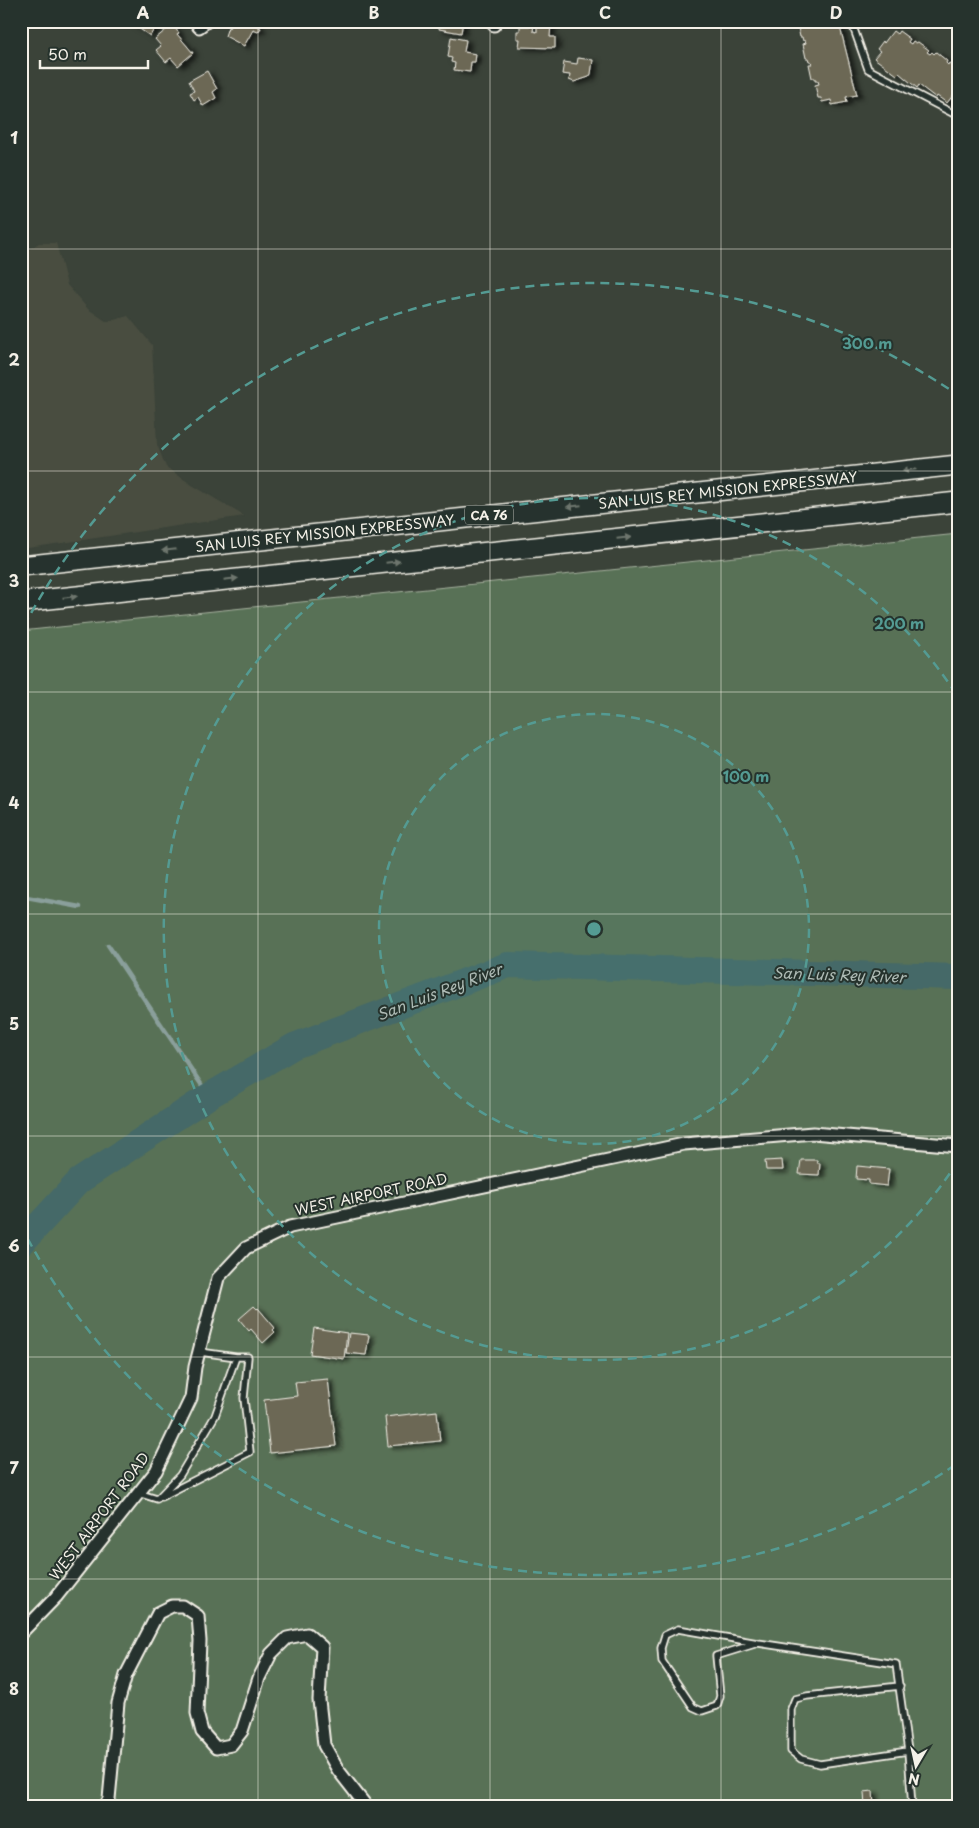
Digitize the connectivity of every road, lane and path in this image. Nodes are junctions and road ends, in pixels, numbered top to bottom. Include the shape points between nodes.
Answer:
1 (850, 21) edge
2 (958, 116) edge
3 (958, 465) edge
4 (958, 502) edge
5 (21, 566) edge
6 (21, 602) edge
7 (958, 1146) edge
8 (200, 1352) junction
9 (236, 1357) junction
10 (138, 1493) junction
11 (157, 1499) junction
12 (21, 1633) edge
13 (758, 1643) junction
14 (900, 1686) junction
15 (908, 1751) junction
16 (105, 1807) edge
17 (366, 1807) edge
18 (912, 1807) edge

1 - 2 lane via 868,69
3 -> 5 highway, SAN LUIS REY MISSION EXPRESSWAY / CA 76
6 -> 4 highway
7 - 8 street, WEST AIRPORT ROAD via 813,1133 684,1144 290,1227 246,1248 218,1278
8 - 9 lane
8 - 10 street, WEST AIRPORT ROAD via 191,1398 156,1471
9 - 11 lane via 215,1416 180,1475
9 - 11 lane via 248,1358 244,1398 250,1452
10 - 11 lane
10 - 12 street, WEST AIRPORT ROAD via 56,1597
13 - 13 lane via 678,1629 665,1635 662,1660 693,1707 702,1712 716,1706 720,1696 716,1656
13 - 14 lane via 896,1664
14 - 15 lane
14 - 15 lane via 795,1700 791,1709 791,1751 801,1759 820,1764
15 - 18 lane
16 - 17 street via 109,1799 118,1703 126,1674 158,1613 172,1606 183,1606 198,1616 197,1713 202,1732 216,1748 231,1745 242,1731 259,1678 271,1654 286,1638 307,1634 322,1647 319,1700 324,1745

